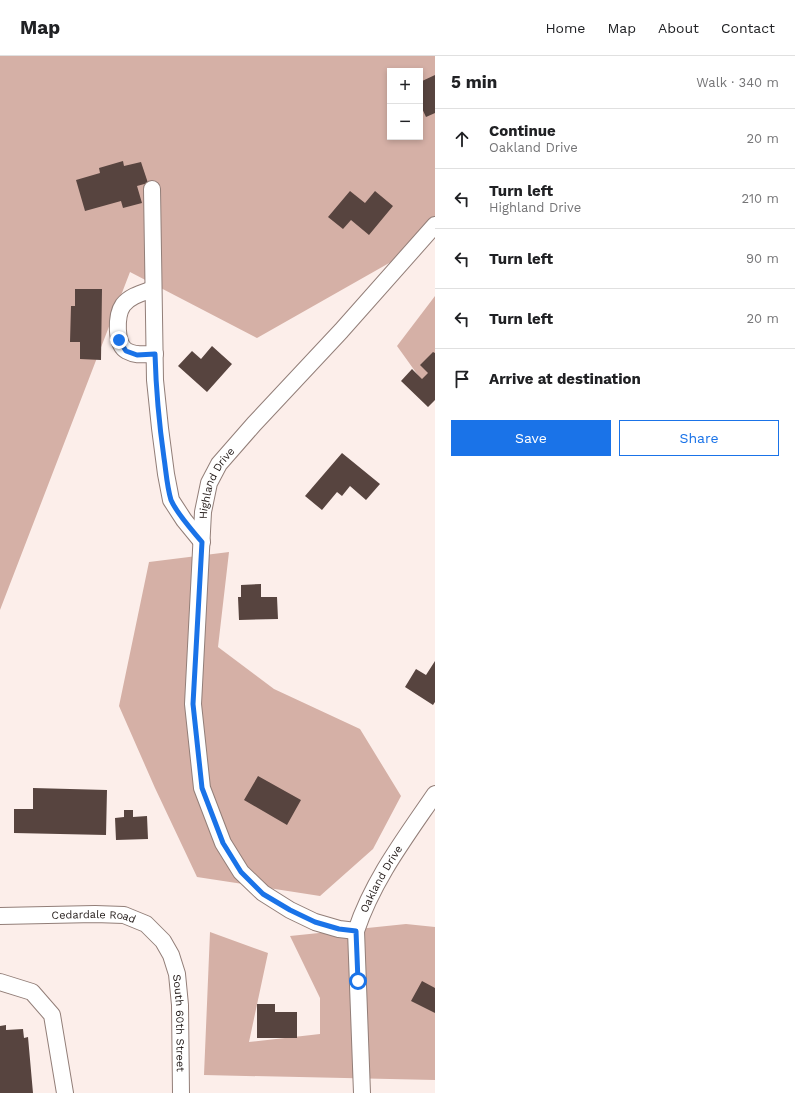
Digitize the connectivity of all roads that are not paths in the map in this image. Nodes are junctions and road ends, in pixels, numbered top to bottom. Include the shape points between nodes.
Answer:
1 (152, 189) dead end
2 (435, 225) edge
3 (153, 289) junction
4 (155, 354) junction
5 (202, 542) junction
6 (435, 794) edge
7 (0, 916) edge
8 (356, 931) junction
9 (172, 955) joint
10 (0, 982) edge
11 (65, 1093) edge
12 (181, 1093) edge
13 (362, 1093) edge

1 - 3 street
2 - 5 street, Highland Drive via 219,464 209,483 203,512
3 - 4 street
3 - 4 street via 134,295 123,306 118,320 119,340 126,351 137,355
4 - 5 street via 156,397 172,500
5 - 8 street, Highland Drive via 193,704 202,788 223,843 241,872 263,894 315,922
6 - 8 street, Oakland Drive via 386,866 363,911
7 - 9 street, Cedardale Road via 124,915 146,924 163,941
8 - 13 street, Oakland Drive
9 - 12 street, South 60th Street via 180,1005
10 - 11 street via 32,992 52,1015

